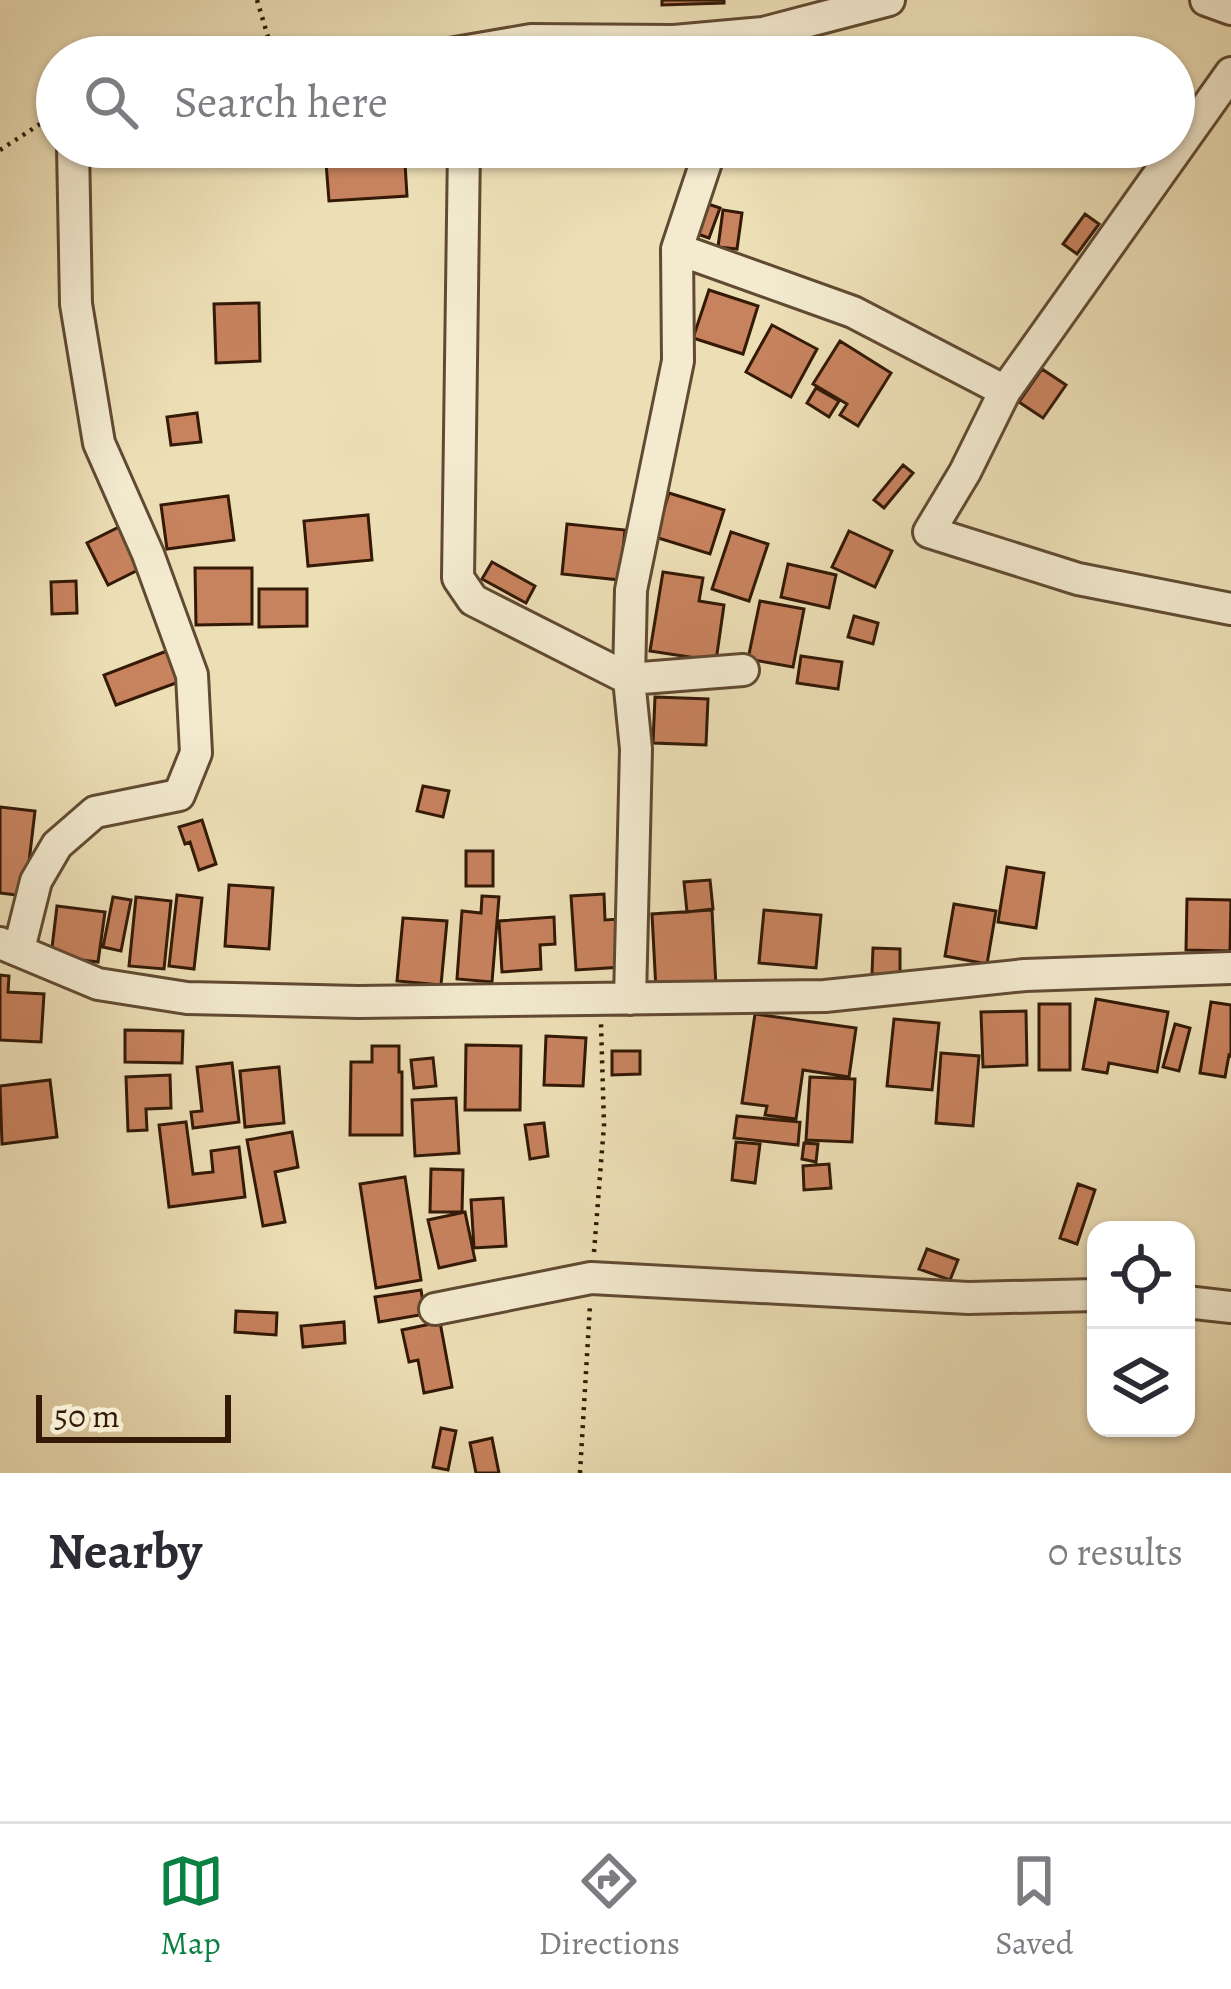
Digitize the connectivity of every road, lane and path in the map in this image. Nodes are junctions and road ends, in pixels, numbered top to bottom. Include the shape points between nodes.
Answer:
1 (257, 0) edge
2 (889, 0) edge
3 (1206, 0) edge
4 (1231, 9) edge
5 (268, 36) edge
6 (789, 36) edge
7 (1231, 73) edge
8 (1195, 124) edge
9 (36, 127) edge
10 (0, 150) edge
11 (73, 168) edge
12 (464, 168) edge
13 (704, 168) edge
14 (1163, 168) edge
15 (676, 249) junction
16 (1005, 391) junction
17 (1231, 609) edge
18 (742, 670) dead end
19 (629, 679) junction
20 (10, 946) edge
21 (1231, 968) edge
22 (615, 999) junction
23 (591, 1278) junction
24 (1087, 1295) edge
25 (1195, 1303) edge
26 (1231, 1307) edge
27 (435, 1309) dead end
28 (580, 1473) edge

1 - 5 path
2 - 6 street
3 - 4 street
7 - 8 street
9 - 10 path
11 - 20 street via 76,304 99,442 192,675 196,753 179,795 95,812 57,844
12 - 19 street via 458,578 473,599
13 - 15 street
14 - 16 street
15 - 16 street via 853,312
15 - 19 street via 678,362 631,590
16 - 17 street via 929,532 1078,580
18 - 19 street
19 - 22 street via 636,749
20 - 22 street via 98,984 187,998
21 - 22 street via 1025,975 825,995
22 - 23 path
23 - 24 street via 969,1298
23 - 27 street
23 - 28 path
25 - 26 street

